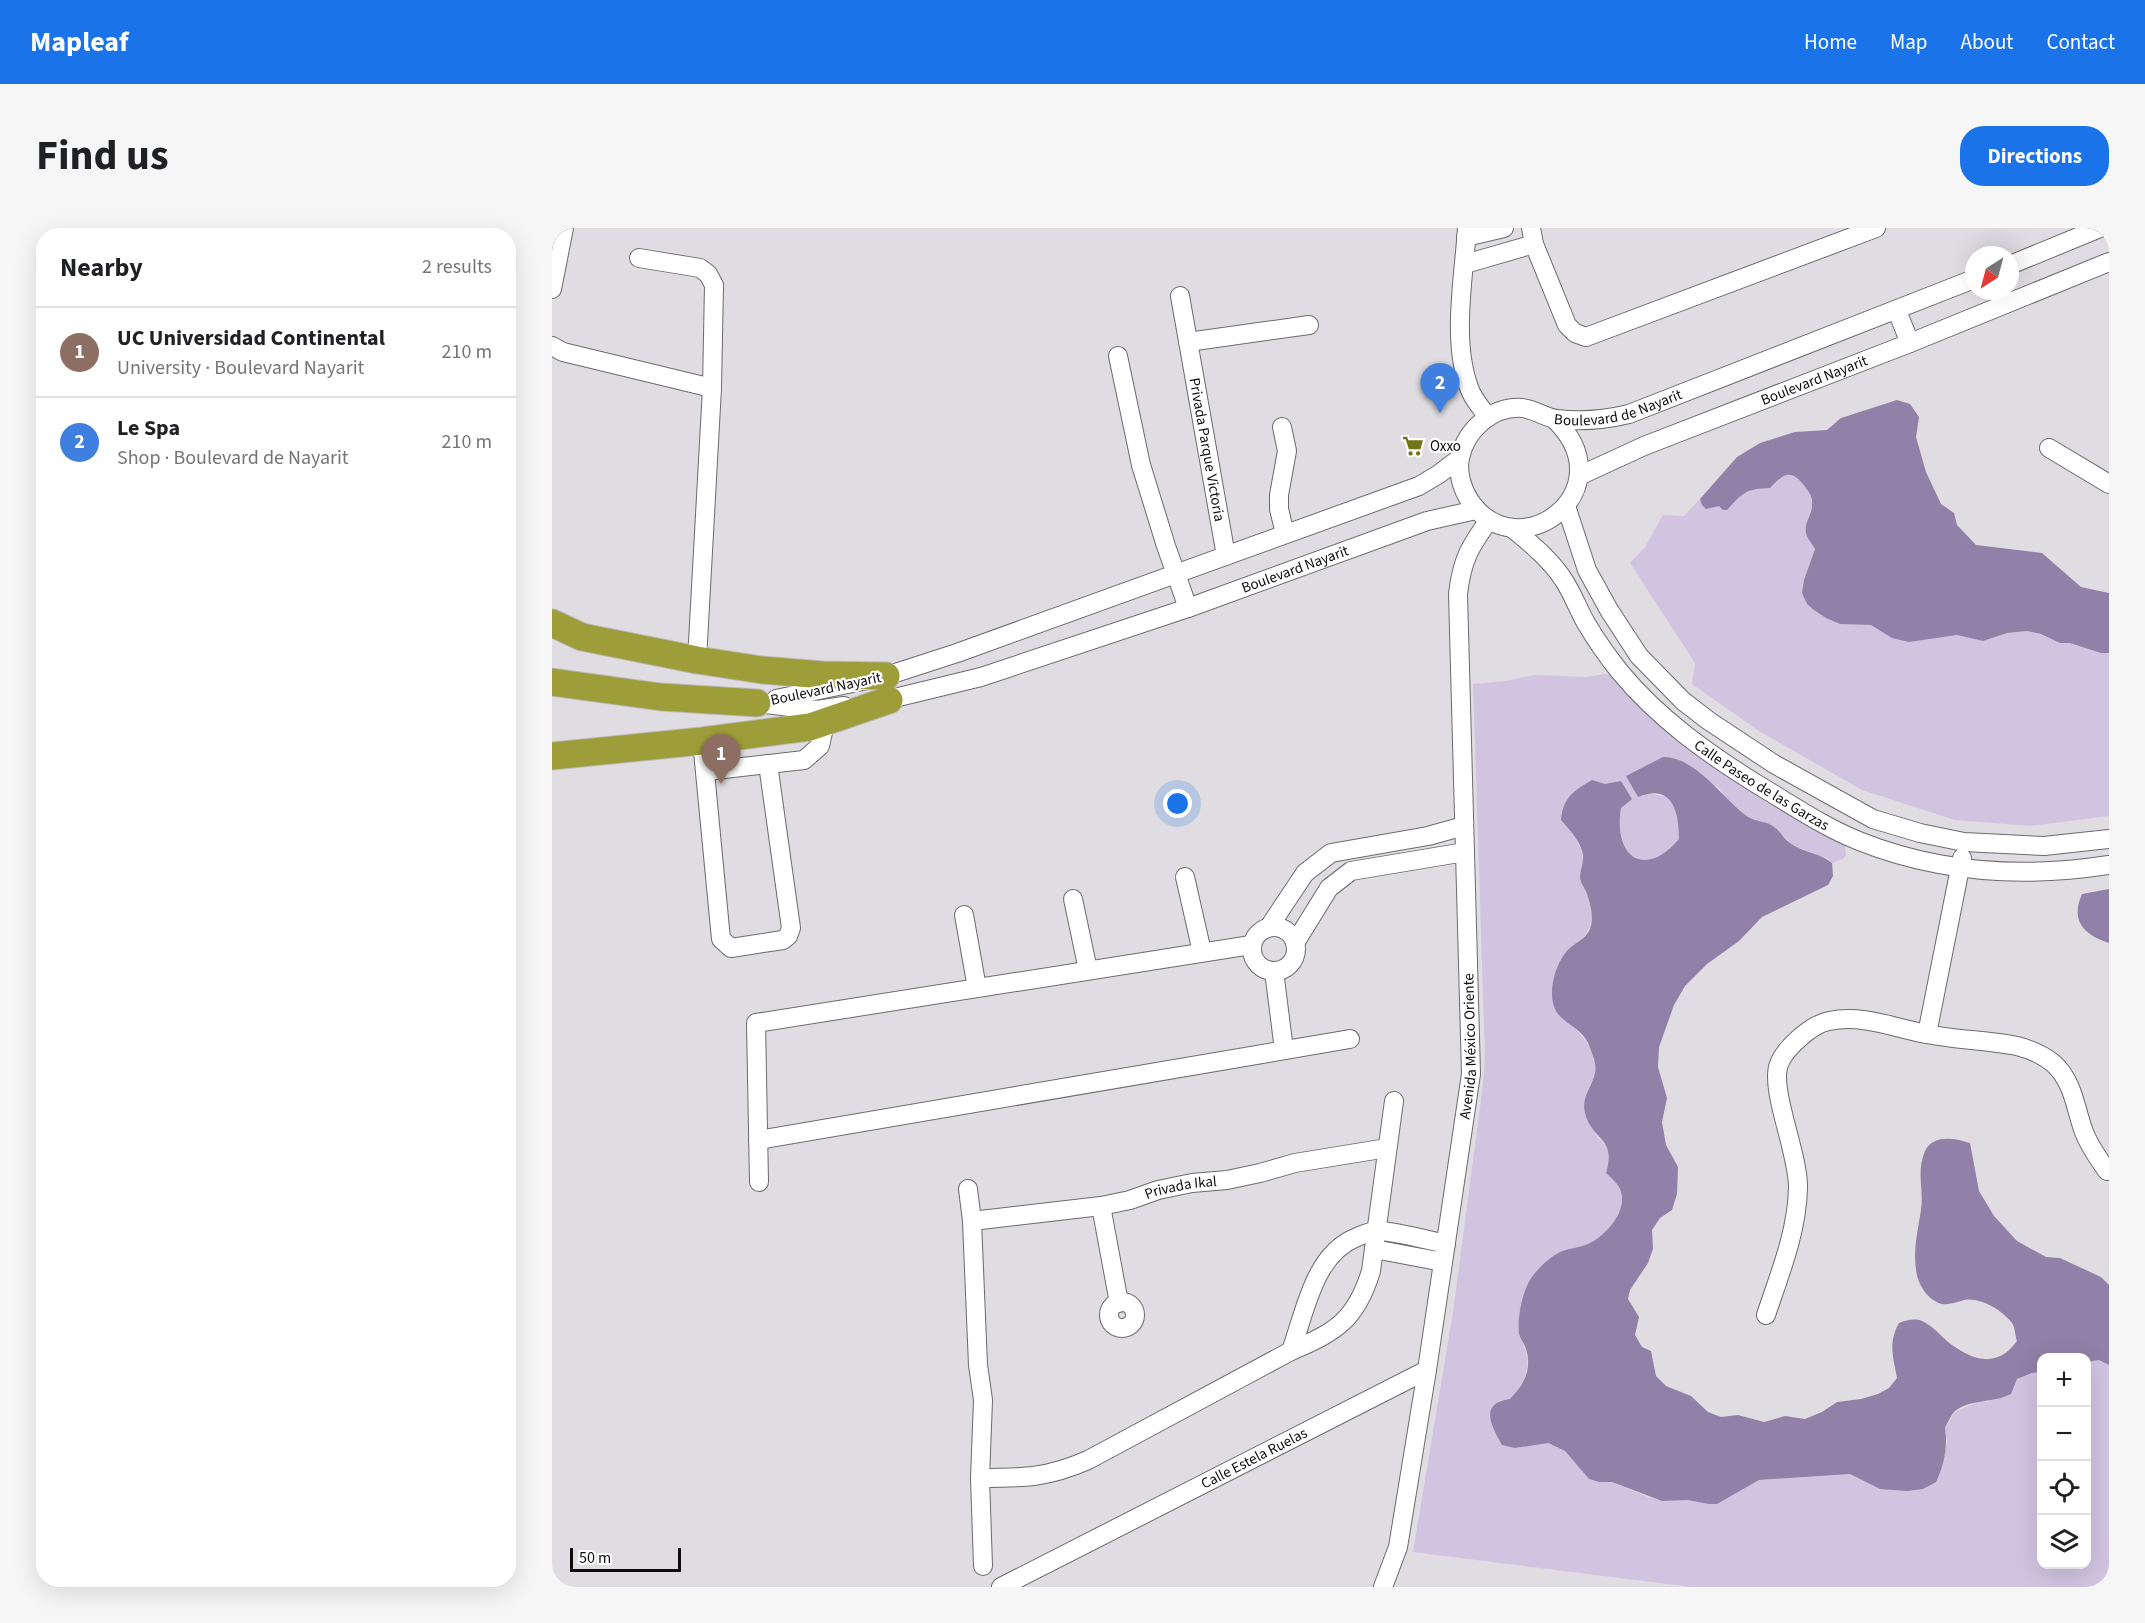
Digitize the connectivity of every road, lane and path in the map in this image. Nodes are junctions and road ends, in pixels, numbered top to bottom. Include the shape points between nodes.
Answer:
1 (564, 228) edge
2 (1504, 228) edge
3 (1876, 228) edge
4 (2100, 228) edge
5 (1467, 233) edge
6 (1536, 233) edge
7 (639, 258) dead end
8 (2019, 261) edge
9 (2109, 262) edge
10 (1465, 264) junction
11 (1965, 283) edge
12 (552, 288) edge
13 (1180, 296) dead end
14 (1896, 311) junction
15 (1309, 325) dead end
16 (1188, 342) junction
17 (1911, 343) junction
18 (552, 346) edge
19 (1118, 356) dead end
20 (712, 388) junction
21 (1487, 417) junction
22 (1554, 419) junction
23 (1282, 427) dead end
24 (2049, 448) dead end
25 (1460, 458) junction
26 (1579, 476) junction
27 (2109, 484) edge
28 (1566, 506) junction
29 (1482, 515) junction
30 (1512, 528) junction
31 (1285, 534) junction
32 (1226, 556) junction
33 (1177, 574) junction
34 (1188, 608) junction
35 (552, 623) edge
36 (1639, 656) junction
37 (697, 660) junction
38 (1619, 671) junction
39 (552, 682) edge
40 (888, 688) junction
41 (757, 703) joint
42 (825, 723) junction
43 (702, 741) junction
44 (552, 756) edge
45 (768, 764) junction
46 (706, 771) junction
47 (1464, 826) junction
48 (2109, 840) edge
49 (1964, 842) junction
50 (1465, 852) junction
51 (2109, 865) edge
52 (1961, 869) junction
53 (1185, 877) dead end
54 (1073, 900) dead end
55 (964, 915) dead end
56 (1269, 927) junction
57 (1295, 943) junction
58 (1251, 945) junction
59 (1202, 952) junction
60 (1088, 970) junction
61 (1274, 971) junction
62 (977, 988) junction
63 (1927, 1034) junction
64 (1350, 1039) dead end
65 (1284, 1050) junction
66 (1394, 1101) dead end
67 (758, 1140) junction
68 (1388, 1148) junction
69 (2107, 1171) dead end
70 (759, 1182) dead end
71 (968, 1189) dead end
72 (1101, 1206) junction
73 (972, 1221) junction
74 (1377, 1231) junction
75 (1374, 1249) junction
76 (1444, 1253) junction
77 (1119, 1303) dead end
78 (1766, 1315) dead end
79 (1291, 1351) junction
80 (1427, 1370) junction
81 (980, 1478) junction
82 (983, 1566) dead end
83 (1386, 1581) edge
84 (1001, 1587) edge

1 - 12 street
2 - 5 street
3 - 6 street via 1586,337 1567,325
4 - 8 street
5 - 10 street
6 - 10 street
7 - 20 street via 700,268 708,274 714,285
9 - 17 street, Boulevard Nayarit
10 - 21 street via 1462,355 1470,390
11 - 14 street, Boulevard de Nayarit
13 - 16 street, Privada Parque Victoria
14 - 17 street
14 - 22 street, Boulevard de Nayarit via 1629,414 1603,421
15 - 16 street
16 - 32 street, Privada Parque Victoria
17 - 26 street, Boulevard Nayarit via 1644,446
18 - 20 street via 563,352
19 - 33 street via 1141,465
20 - 37 street
21 - 22 street, Boulevard de Nayarit via 1521,408
21 - 25 street via 1469,434
22 - 26 street via 1574,444
23 - 31 street via 1287,451 1279,509
24 - 27 street
25 - 29 street via 1465,494
25 - 31 street, Boulevard Nayarit via 1419,486
26 - 28 street
28 - 30 street via 1542,524
28 - 36 street, Calle Paseo de las Garzas via 1587,570
29 - 30 street
29 - 34 street, Boulevard Nayarit via 1426,521
29 - 47 street, Avenida México Oriente via 1461,567 1458,594
30 - 38 street, Calle Paseo de las Garzas via 1563,579 1587,625
31 - 32 street, Boulevard Nayarit
32 - 33 street, Boulevard Nayarit
33 - 34 street
33 - 40 street, Boulevard Nayarit via 957,653
34 - 40 street, Boulevard Nayarit via 981,677
35 - 37 highway via 582,637
36 - 38 street
36 - 49 street, Calle Paseo de las Garzas via 1683,701 1709,721 1831,797 1873,819
37 - 40 highway via 823,675
38 - 52 street, Calle Paseo de las Garzas via 1678,730 1722,763 1813,817 1890,852
39 - 41 highway via 661,697
40 - 41 street, Boulevard Nayarit via 817,710
40 - 42 highway
42 - 43 highway
42 - 45 street via 820,746 804,760
43 - 44 highway
43 - 46 street
45 - 46 street
45 - 46 street via 791,928 783,940 731,948 721,939
47 - 50 street, Avenida México Oriente
47 - 56 street via 1331,853 1305,873
48 - 49 street, Calle Paseo de las Garzas via 2044,846
49 - 52 street
50 - 57 street via 1350,871 1329,888
50 - 76 street, Avenida México Oriente via 1471,1074
51 - 52 street, Calle Paseo de las Garzas via 2021,873
52 - 63 street
53 - 59 street
54 - 60 street
55 - 62 street
56 - 57 street via 1280,927 1290,933
56 - 58 street via 1258,933
57 - 61 street via 1295,957 1287,967
58 - 59 street
58 - 61 street via 1257,963
59 - 60 street
60 - 62 street
61 - 65 street
62 - 67 street via 756,1023
63 - 69 street via 2016,1046 2053,1063 2068,1081 2084,1133
63 - 78 street via 1856,1018 1827,1021 1791,1046 1778,1064 1776,1086 1798,1186 1793,1235
64 - 65 street
65 - 67 street
66 - 68 street
67 - 70 street
68 - 72 street, Privada Ikal via 1295,1163 1227,1180 1192,1183
68 - 74 street
71 - 73 street
72 - 73 street, Privada Ikal
72 - 77 street
73 - 81 street via 983,1400
74 - 75 street
74 - 76 street
74 - 79 street via 1337,1248 1324,1262
75 - 76 street
75 - 79 street via 1364,1293 1343,1323
76 - 80 street, Avenida México Oriente
79 - 81 street via 1088,1461 1032,1478
80 - 83 street, Avenida México Oriente via 1398,1547
80 - 84 street, Calle Estela Ruelas
81 - 82 street

